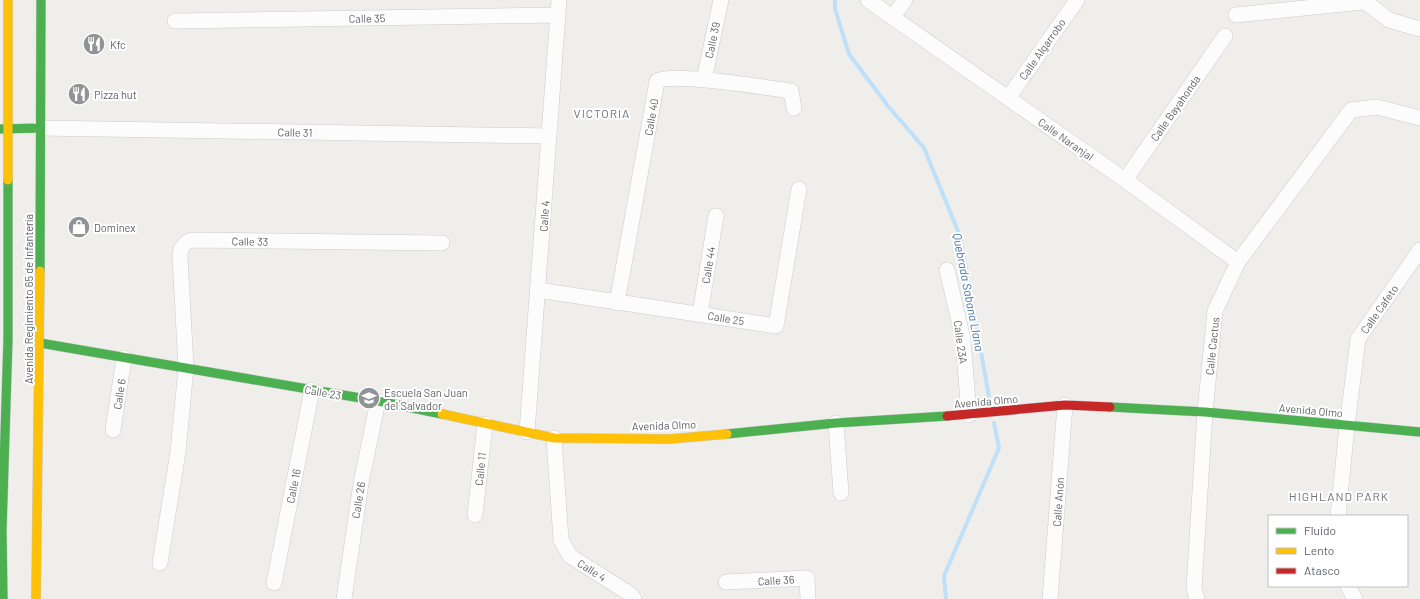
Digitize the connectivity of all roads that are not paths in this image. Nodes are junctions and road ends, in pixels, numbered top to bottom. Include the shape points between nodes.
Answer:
1 (8, 0) edge
2 (42, 0) edge
3 (721, 0) edge
4 (868, 0) edge
5 (905, 0) edge
6 (1077, 0) edge
7 (1363, 1) edge
8 (558, 7) edge
9 (1236, 15) dead end
10 (893, 17) junction
11 (175, 21) dead end
12 (1420, 29) edge
13 (1225, 36) dead end
14 (704, 80) junction
15 (1008, 98) junction
16 (794, 108) dead end
17 (1420, 118) edge
18 (40, 128) junction
19 (4, 129) edge
20 (549, 136) junction
21 (1125, 180) junction
22 (799, 189) dead end
23 (716, 216) dead end
24 (442, 243) dead end
25 (1420, 250) edge
26 (1238, 262) junction
27 (947, 270) dead end
28 (538, 290) junction
29 (617, 303) junction
30 (700, 314) junction
31 (40, 343) junction
32 (124, 358) junction
33 (186, 368) junction
34 (312, 390) junction
35 (378, 401) junction
36 (1065, 405) junction
37 (1206, 412) junction
38 (968, 415) junction
39 (836, 423) junction
40 (485, 424) junction
41 (1347, 426) junction
42 (112, 430) dead end
43 (528, 432) junction
44 (1420, 432) edge
45 (554, 438) junction
46 (841, 493) dead end
47 (474, 515) dead end
48 (1338, 515) edge
49 (1, 531) edge
50 (160, 563) dead end
51 (274, 582) dead end
52 (726, 582) dead end
53 (1349, 587) edge
54 (3, 599) edge
55 (36, 599) edge
56 (344, 599) edge
57 (634, 599) edge
58 (808, 599) edge
59 (1050, 599) edge
60 (1197, 599) edge
61 (1355, 599) edge

1 - 19 main road, Avenida Regimiento 65 de Infantería
2 - 18 main road, Avenida Regimiento 65 de Infantería
3 - 14 street, Calle 39
4 - 10 street, Calle Naranjal
5 - 10 street
6 - 15 street, Calle Algarrobo
7 - 9 street
7 - 12 street via 1389,20
8 - 11 street, Calle 35
8 - 20 street, Calle 4
10 - 15 street, Calle Naranjal
13 - 21 street, Calle Bayahonda
14 - 16 street, Calle 40 via 790,91
14 - 29 street, Calle 40 via 664,78 657,81
15 - 21 street, Calle Naranjal
17 - 26 street, Calle Cactus via 1377,107 1351,110
18 - 19 main road
18 - 20 street, Calle 31
18 - 31 main road, Avenida Regimiento 65 de Infantería
19 - 49 main road, Avenida Regimiento 65 de Infantería via 8,339
20 - 28 street, Calle 4
21 - 26 street, Calle Naranjal
22 - 30 street, Calle 25 via 776,326
23 - 30 street, Calle 44
24 - 33 street, Calle 33 via 192,240 185,242 180,249 180,257
25 - 41 street, Calle Cafeto via 1358,339
26 - 37 street, Calle Cactus via 1215,311
27 - 38 street, Calle 23A via 963,339
28 - 29 street, Calle 25
28 - 43 street, Calle 4
29 - 30 street, Calle 25
31 - 32 main road, Calle 23
31 - 55 main road, Avenida Regimiento 65 de Infantería
32 - 33 main road, Calle 23
32 - 42 street, Calle 6
33 - 34 main road, Calle 23
33 - 50 street via 178,452
34 - 35 main road, Calle 23
34 - 51 street, Calle 16
35 - 40 main road, Calle 23
35 - 56 street, Calle 26 via 360,483
36 - 37 main road, Avenida Olmo
36 - 38 main road, Avenida Olmo
36 - 59 street, Calle Anón
37 - 41 main road, Avenida Olmo
37 - 60 street, Calle Cactus via 1194,588
38 - 39 main road, Avenida Olmo
39 - 45 main road, Avenida Olmo via 670,439
39 - 46 street
40 - 43 main road, Calle 23
40 - 47 street, Calle 11
41 - 44 main road, Avenida Olmo
41 - 48 street, Calle Cafeto
43 - 45 main road, Calle 23
45 - 57 street, Calle 4 via 561,540 570,556
49 - 54 main road, Avenida Regimiento 65 de Infantería
52 - 58 street, Calle 36 via 807,578
53 - 61 street

